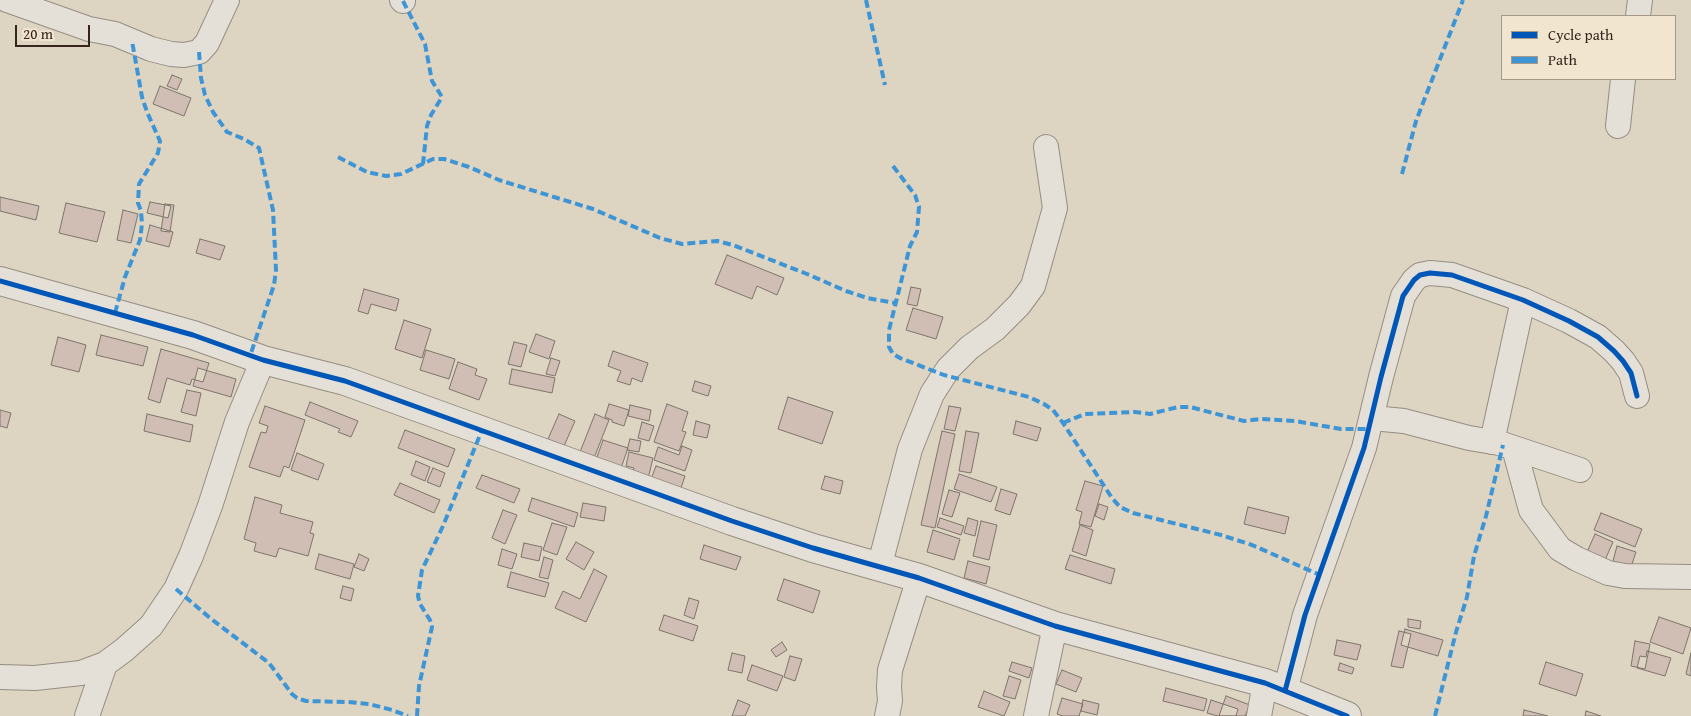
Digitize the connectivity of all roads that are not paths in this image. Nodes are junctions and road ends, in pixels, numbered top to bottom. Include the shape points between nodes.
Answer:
1 (7, 0) edge
2 (227, 0) edge
3 (1640, 0) edge
4 (1638, 15) edge
5 (1623, 80) edge
6 (1618, 126) dead end
7 (1046, 147) dead end
8 (0, 281) edge
9 (1522, 300) junction
10 (263, 360) junction
11 (1637, 396) dead end
12 (1372, 418) junction
13 (1503, 445) junction
14 (1580, 470) dead end
15 (879, 568) junction
16 (1691, 577) edge
17 (919, 578) junction
18 (1055, 626) junction
19 (106, 664) junction
20 (0, 677) edge
21 (1275, 687) junction
22 (87, 716) edge
23 (887, 716) edge
24 (1036, 716) edge
25 (1259, 716) edge
26 (1347, 716) edge

1 - 2 street via 89,29 115,34 151,50 184,55 199,52 207,43
3 - 4 street
5 - 6 street
7 - 15 street via 1055,208 1033,286 995,329 969,348 948,370 932,394 910,449
8 - 10 street via 193,335
9 - 11 street via 1598,337 1631,373
9 - 12 street via 1452,275 1420,275 1403,296
9 - 13 street via 1506,381
10 - 15 street via 345,381 732,521
10 - 19 street via 176,589 151,626
12 - 13 street via 1404,421
12 - 21 street via 1305,615
13 - 14 street
13 - 16 street via 1530,510 1560,548 1576,560 1625,576
15 - 17 street
17 - 18 street
17 - 23 street via 890,670
18 - 21 street
18 - 24 street
19 - 20 street via 81,673 36,678
19 - 22 street
21 - 25 street
21 - 26 street

